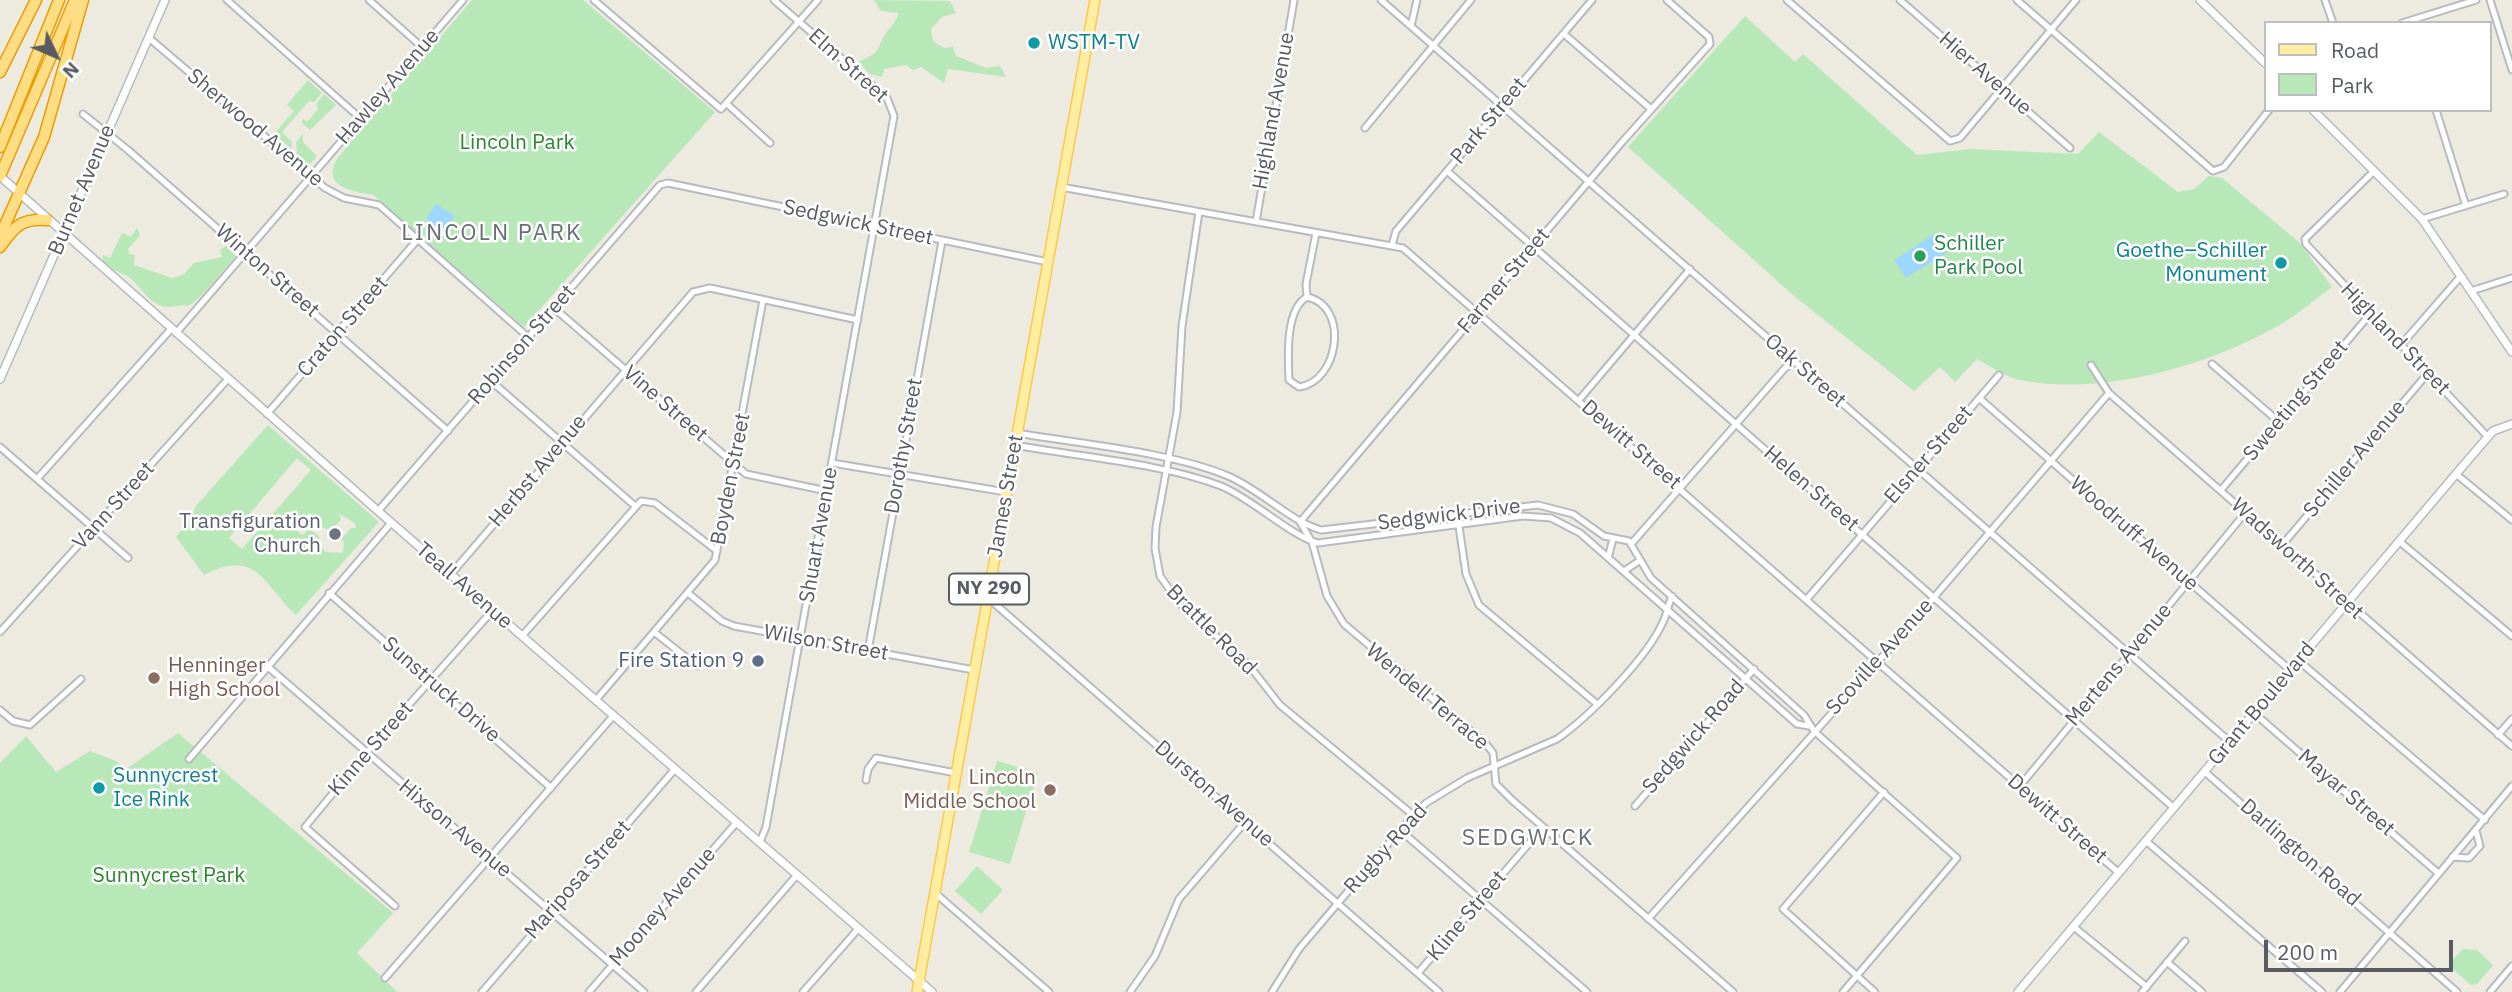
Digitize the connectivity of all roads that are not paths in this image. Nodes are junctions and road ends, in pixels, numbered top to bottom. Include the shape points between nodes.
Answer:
1 (36, 0) edge
2 (60, 0) edge
3 (75, 0) edge
4 (83, 0) edge
5 (165, 0) edge
6 (227, 0) edge
7 (369, 0) edge
8 (463, 0) edge
9 (594, 0) edge
10 (774, 0) edge
11 (818, 0) edge
12 (1095, 0) edge
13 (1294, 0) edge
14 (1381, 0) edge
15 (1417, 0) edge
16 (1471, 0) edge
17 (1592, 0) edge
18 (1667, 0) edge
19 (1787, 0) edge
20 (1900, 0) edge
21 (2017, 0) edge
22 (2076, 0) edge
23 (2200, 0) edge
24 (2325, 0) edge
25 (2476, 0) edge
26 (2490, 0) edge
27 (2332, 21) edge
28 (2409, 21) edge
29 (799, 22) junction
30 (1411, 26) junction
31 (2051, 30) junction
32 (1564, 34) junction
33 (149, 38) junction
34 (1433, 46) junction
35 (422, 47) junction
36 (2264, 62) edge
37 (2512, 70) edge
38 (0, 72) edge
39 (2001, 89) junction
40 (727, 103) junction
41 (1503, 106) junction
42 (1651, 109) junction
43 (2267, 112) edge
44 (2315, 112) edge
45 (2437, 112) edge
46 (83, 114) dead end
47 (360, 118) junction
48 (1365, 128) dead end
49 (107, 132) junction
50 (770, 143) dead end
51 (0, 147) edge
52 (2070, 149) dead end
53 (1447, 171) junction
54 (2375, 171) junction
55 (0, 176) edge
56 (310, 176) junction
57 (1590, 181) junction
58 (668, 184) joint
59 (1061, 187) junction
60 (17, 193) junction
61 (2504, 194) dead end
62 (2466, 206) junction
63 (1199, 212) junction
64 (2422, 219) junction
65 (47, 220) junction
66 (1256, 222) junction
67 (875, 228) junction
68 (1315, 233) junction
69 (63, 234) junction
70 (0, 236) edge
71 (418, 239) junction
72 (943, 241) junction
73 (1392, 245) junction
74 (1533, 246) junction
75 (0, 247) edge
76 (245, 253) junction
77 (1048, 262) junction
78 (1690, 269) junction
79 (2461, 275) junction
80 (2512, 278) edge
81 (2471, 291) junction
82 (1307, 297) junction
83 (763, 300) junction
84 (554, 308) junction
85 (1478, 311) junction
86 (2371, 313) junction
87 (858, 320) junction
88 (173, 331) junction
89 (338, 334) junction
90 (1635, 334) junction
91 (528, 337) junction
92 (2401, 345) junction
93 (2512, 352) edge
94 (1795, 362) junction
95 (2212, 364) dead end
96 (2091, 365) dead end
97 (625, 369) junction
98 (2428, 373) junction
99 (1998, 375) dead end
100 (0, 379) edge
101 (228, 379) junction
102 (491, 381) junction
103 (2109, 393) junction
104 (1979, 398) junction
105 (1579, 400) junction
106 (267, 414) junction
107 (2278, 421) junction
108 (1737, 424) junction
109 (2512, 424) edge
110 (448, 431) junction
111 (1017, 433) junction
112 (2488, 437) junction
113 (562, 443) junction
114 (1073, 443) junction
115 (1015, 445) junction
116 (0, 447) edge
117 (1121, 451) junction
118 (1072, 456) junction
119 (1169, 461) junction
120 (2050, 461) junction
121 (832, 463) junction
122 (1119, 464) junction
123 (735, 465) junction
124 (1917, 468) junction
125 (1167, 472) junction
126 (899, 474) junction
127 (2456, 474) junction
128 (37, 479) junction
129 (1235, 480) junction
130 (1680, 488) junction
131 (2221, 490) junction
132 (827, 491) junction
133 (1233, 491) junction
134 (1006, 492) junction
135 (635, 506) junction
136 (378, 511) junction
137 (2246, 512) junction
138 (1457, 513) junction
139 (2512, 520) edge
140 (1300, 522) junction
141 (391, 523) junction
142 (1459, 525) junction
143 (93, 528) junction
144 (1989, 531) junction
145 (1861, 533) junction
146 (1613, 540) junction
147 (2399, 541) junction
148 (1312, 542) junction
149 (1632, 543) junction
150 (2283, 544) junction
151 (717, 551) junction
152 (128, 558) dead end
153 (1608, 558) junction
154 (1639, 561) junction
155 (1624, 571) junction
156 (451, 574) junction
157 (2188, 581) junction
158 (329, 593) junction
159 (688, 593) junction
160 (1672, 596) junction
161 (1934, 596) junction
162 (987, 597) junction
163 (1807, 599) junction
164 (2347, 603) junction
165 (1667, 608) junction
166 (493, 610) junction
167 (0, 632) edge
168 (654, 632) junction
169 (522, 636) junction
170 (2512, 636) edge
171 (800, 638) junction
172 (868, 651) junction
173 (2128, 653) junction
174 (1877, 660) junction
175 (2298, 660) junction
176 (267, 666) junction
177 (697, 666) dead end
178 (1754, 668) junction
179 (974, 670) junction
180 (2290, 670) junction
181 (81, 678) dead end
182 (1746, 678) junction
183 (430, 681) junction
184 (596, 700) junction
185 (1597, 704) junction
186 (0, 710) edge
187 (2254, 713) junction
188 (614, 715) junction
189 (2073, 719) junction
190 (2512, 719) edge
191 (1812, 728) junction
192 (2498, 735) junction
193 (2230, 742) junction
194 (2512, 746) edge
195 (367, 752) junction
196 (189, 759) dead end
197 (1494, 766) junction
198 (675, 769) junction
199 (2205, 772) junction
200 (956, 773) junction
201 (866, 780) dead end
202 (2020, 786) junction
203 (2512, 786) edge
204 (551, 788) junction
205 (1884, 792) junction
206 (1635, 806) dead end
207 (2174, 808) junction
208 (1413, 816) junction
209 (2485, 820) junction
210 (1246, 821) junction
211 (737, 822) junction
212 (1543, 827) junction
213 (1399, 830) junction
214 (2476, 831) junction
215 (2146, 841) junction
216 (760, 842) junction
217 (2452, 857) junction
218 (490, 858) junction
219 (2119, 873) junction
220 (2438, 873) junction
221 (797, 875) junction
222 (934, 892) junction
223 (1481, 900) junction
224 (1338, 902) junction
225 (395, 906) dead end
226 (552, 910) junction
227 (1648, 919) junction
228 (2074, 927) junction
229 (859, 928) junction
230 (2390, 931) junction
231 (2185, 941) dead end
232 (2167, 962) junction
233 (612, 964) junction
234 (2512, 966) edge
235 (1418, 973) junction
236 (1856, 976) junction
237 (385, 978) dead end
238 (919, 981) junction
239 (2145, 990) edge
240 (482, 992) edge
241 (589, 992) edge
242 (644, 992) edge
243 (696, 992) edge
244 (803, 992) edge
245 (918, 992) edge
246 (932, 992) edge
247 (1049, 992) edge
248 (1130, 992) edge
249 (1272, 992) edge
250 (1439, 992) edge
251 (1587, 992) edge
252 (1732, 992) edge
253 (1843, 992) edge
254 (1875, 992) edge
255 (2018, 992) edge
256 (2202, 992) edge
257 (2322, 992) edge
258 (2340, 992) edge
259 (2457, 992) edge
260 (2490, 992) edge

1 - 38 highway
2 - 51 highway
3 - 55 highway
4 - 60 highway via 44,137
5 - 33 street, Burnet Avenue
6 - 47 street
7 - 35 street
8 - 35 street, Hawley Avenue
9 - 40 street via 721,109
10 - 29 street, Elm Street
11 - 29 street
12 - 59 main road, James Street / NY 290
13 - 66 street, Highland Avenue
14 - 30 street, Oak Street
15 - 30 street
16 - 34 street
17 - 32 street, Park Street
18 - 42 street, Farmer Street via 1709,37 1710,44
19 - 39 street via 1943,136 1955,141
20 - 39 street, Hier Avenue
21 - 31 street
22 - 31 street
23 - 36 street
24 - 27 street
25 - 28 street
26 - 37 street
29 - 40 street
29 - 67 street, Elm Street via 887,99 894,111
30 - 34 street, Oak Street
31 - 39 street
31 - 43 street via 2208,169 2220,170
32 - 41 street, Park Street
32 - 42 street
33 - 49 street, Burnet Avenue
33 - 56 street, Sherwood Avenue
34 - 41 street, Oak Street
34 - 48 street
35 - 47 street, Hawley Avenue
39 - 52 street, Hier Avenue
40 - 50 street
41 - 53 street, Park Street
41 - 57 street, Oak Street
42 - 57 street, Farmer Street
44 - 54 street
45 - 62 street
46 - 49 street, Winton Street
47 - 56 street, Hawley Avenue
49 - 69 street, Burnet Avenue
49 - 76 street, Winton Street
53 - 73 street, Park Street via 1396,231
53 - 74 street, Helen Street
54 - 64 street
54 - 86 street, Highland Street via 2305,239 2317,259
55 - 60 street, Teall Avenue
56 - 71 street, Sherwood Avenue via 339,196 379,205
56 - 76 street, Hawley Avenue
57 - 74 street, Farmer Street
57 - 78 street, Oak Street
58 - 67 street, Sedgwick Street
58 - 84 street, Robinson Street via 660,185
59 - 63 street, Dewitt Street
59 - 77 main road, James Street / NY 290
60 - 65 street, Teall Avenue
60 - 70 highway
61 - 62 street
62 - 64 street
63 - 66 street, Dewitt Street
63 - 119 street, Brattle Road
64 - 79 street
65 - 69 street, Teall Avenue
65 - 75 highway via 26,220 14,226
66 - 68 street, Dewitt Street
67 - 72 street, Sedgwick Street
67 - 87 street, Shuart Avenue
68 - 73 street, Dewitt Street
68 - 82 street
69 - 88 street, Teall Avenue
69 - 100 street, Burnet Avenue
71 - 89 street, Craton Street
71 - 91 street, Sherwood Avenue
72 - 77 street, Sedgwick Street
72 - 126 street, Dorothy Street
73 - 85 street, Dewitt Street via 1418,258
74 - 85 street, Farmer Street
74 - 90 street, Helen Street
76 - 88 street, Hawley Avenue
76 - 89 street, Winton Street
77 - 111 main road, James Street / NY 290
78 - 90 street
78 - 94 street, Oak Street
79 - 81 street
79 - 92 street
80 - 81 street
81 - 93 street
82 - 82 street via 1297,306 1288,350 1289,380 1299,387 1321,376 1329,362 1335,328 1319,302
83 - 87 street, Herbst Avenue
83 - 97 street, Herbst Avenue via 710,288 693,292
83 - 123 street, Boyden Street
84 - 91 street, Robinson Street
84 - 97 street, Vine Street
85 - 105 street, Dewitt Street
85 - 140 street, Farmer Street
86 - 92 street, Highland Street
86 - 107 street, Sweeting Street
87 - 121 street, Shuart Avenue
88 - 101 street, Teall Avenue
88 - 128 street, Hawley Avenue
89 - 106 street, Craton Street
89 - 110 street, Winton Street
90 - 105 street
90 - 108 street, Helen Street
91 - 102 street, Robinson Street
92 - 98 street, Highland Street
94 - 108 street
94 - 124 street, Oak Street
95 - 107 street
96 - 103 street, Wadsworth Street
97 - 113 street, Herbst Avenue
97 - 123 street, Vine Street
98 - 112 street, Highland Street
98 - 150 street, Schiller Avenue
99 - 104 street, Elsner Street
101 - 106 street, Teall Avenue
101 - 143 street, Vann Street
102 - 110 street, Robinson Street
102 - 113 street
103 - 120 street, Scoville Avenue
103 - 131 street, Wadsworth Street
104 - 120 street, Woodruff Avenue
104 - 124 street, Elsner Street
105 - 130 street, Dewitt Street
106 - 136 street, Teall Avenue
107 - 131 street, Sweeting Street
108 - 130 street
108 - 145 street, Helen Street
109 - 112 street, Grant Boulevard
110 - 136 street, Robinson Street
111 - 114 street, Sedgwick Drive
111 - 115 main road, James Street / NY 290
112 - 127 street, Grant Boulevard
113 - 135 street
113 - 156 street, Herbst Avenue
114 - 117 street, Sedgwick Drive
114 - 118 street
115 - 118 street
115 - 134 main road, James Street / NY 290
116 - 128 street
117 - 119 street, Sedgwick Drive
117 - 122 street
118 - 122 street
119 - 125 street, Brattle Road
119 - 129 street, Sedgwick Drive via 1206,468
120 - 144 street, Scoville Avenue
120 - 157 street, Woodruff Avenue
121 - 126 street
121 - 132 street, Shuart Avenue
122 - 125 street
123 - 132 street, Vine Street via 751,476
123 - 151 street, Boyden Street
124 - 144 street, Oak Street
124 - 145 street, Elsner Street
125 - 133 street
125 - 208 street, Brattle Road via 1155,548 1166,587 1248,664 1280,705
126 - 134 street
126 - 172 street, Dorothy Street
127 - 139 street
127 - 147 street, Grant Boulevard
128 - 143 street
129 - 133 street
129 - 140 street, Sedgwick Drive
130 - 149 street
130 - 163 street, Dewitt Street
131 - 137 street, Wadsworth Street
132 - 171 street, Shuart Avenue
133 - 148 street
134 - 162 main road, James Street / NY 290
135 - 151 street via 647,500 654,503
135 - 169 street
136 - 141 street, Teall Avenue
137 - 150 street, Wadsworth Street
137 - 157 street, Mertens Avenue
138 - 140 street, Sedgwick Drive via 1321,530
138 - 142 street
138 - 146 street, Sedgwick Drive via 1538,505 1573,514
140 - 148 street, Wendell Terrace
141 - 156 street, Teall Avenue
141 - 158 street
142 - 148 street, Sedgwick Drive
142 - 153 street, Sedgwick Drive via 1522,516 1550,518 1580,533
142 - 185 street via 1466,574 1479,605
143 - 152 street
143 - 167 street, Vann Street
144 - 161 street, Scoville Avenue
144 - 173 street, Oak Street
145 - 161 street, Helen Street
145 - 163 street, Elsner Street
146 - 149 street, Sedgwick Drive
146 - 153 street
147 - 164 street, Grant Boulevard
147 - 170 street
148 - 197 street, Wendell Terrace via 1327,596 1344,624 1486,744 1493,753
149 - 154 street, Sedgwick Drive
150 - 164 street, Wadsworth Street
151 - 159 street, Boyden Street
153 - 155 street, Sedgwick Drive
154 - 155 street
154 - 160 street, Sedgwick Drive
155 - 165 street, Sedgwick Drive
156 - 166 street, Teall Avenue
157 - 173 street, Mertens Avenue
157 - 180 street, Woodruff Avenue
158 - 176 street
158 - 183 street, Sunstruck Drive
159 - 168 street, Boyden Street
159 - 171 street, Wilson Street via 734,626
160 - 165 street, Rugby Road
160 - 178 street, Sedgwick Drive
161 - 174 street, Scoville Avenue
161 - 189 street, Helen Street
162 - 179 main road, James Street / NY 290
162 - 210 street, Durston Avenue
163 - 174 street, Dewitt Street
164 - 175 street, Grant Boulevard
164 - 192 street, Wadsworth Street
165 - 182 street, Sedgwick Drive
165 - 185 street, Rugby Road via 1649,645
166 - 169 street, Teall Avenue
166 - 183 street, Kinne Street
168 - 177 street
168 - 184 street, Boyden Street
169 - 184 street, Teall Avenue
171 - 172 street, Wilson Street
171 - 216 street, Shuart Avenue
172 - 179 street, Wilson Street
173 - 189 street, Mertens Avenue
173 - 193 street, Oak Street
174 - 191 street, Scoville Avenue
174 - 202 street, Dewitt Street
175 - 180 street, Grant Boulevard
175 - 209 street
176 - 195 street, Hixson Avenue
176 - 196 street
178 - 182 street, Sedgwick Road
178 - 191 street, Sedgwick Drive
179 - 200 main road, James Street / NY 290
180 - 187 street, Grant Boulevard
181 - 186 street via 30,725
182 - 191 street, Sedgwick Drive via 1797,724
182 - 206 street, Sedgwick Road
183 - 195 street, Kinne Street
183 - 204 street, Sunstruck Drive
184 - 188 street, Teall Avenue
185 - 197 street, Rugby Road via 1557,739
187 - 193 street, Grant Boulevard
187 - 220 street, Mayar Street
188 - 198 street, Teall Avenue
188 - 204 street
189 - 202 street, Mertens Avenue
189 - 207 street, Helen Street
190 - 192 street
191 - 205 street, Sedgwick Drive
191 - 227 street, Scoville Avenue
192 - 194 street, Wadsworth Street
193 - 199 street, Grant Boulevard
195 - 218 street, Hixson Avenue
195 - 225 street, Kinne Street via 306,827
197 - 208 street, Rugby Road via 1439,793
197 - 212 street, Wendell Terrace via 1496,784
198 - 211 street, Teall Avenue
198 - 226 street, Mariposa Street
199 - 207 street, Grant Boulevard
199 - 230 street, Darlington Road
200 - 201 street via 876,758
200 - 222 main road, James Street / NY 290
202 - 219 street, Dewitt Street
203 - 209 street
204 - 218 street
205 - 236 street via 1786,904 1785,913
205 - 236 street, Sedgwick Drive via 1957,859
207 - 215 street, Grant Boulevard
208 - 213 street, Rugby Road
209 - 214 street
210 - 224 street, Durston Avenue
210 - 248 street via 1179,899 1155,956
211 - 216 street, Teall Avenue
211 - 233 street, Mooney Avenue
212 - 223 street, Kline Street
212 - 227 street, Wendell Terrace
213 - 223 street
213 - 224 street, Rugby Road
214 - 217 street
214 - 217 street via 2480,846 2469,858
215 - 219 street, Grant Boulevard
215 - 257 street
216 - 221 street, Teall Avenue
217 - 220 street
218 - 226 street, Hixson Avenue
218 - 237 street
219 - 228 street, Grant Boulevard
220 - 230 street
221 - 229 street, Teall Avenue
221 - 243 street
222 - 238 main road, James Street / NY 290
222 - 247 street
223 - 235 street, Kline Street
223 - 251 street
224 - 235 street, Durston Avenue
224 - 249 street, Rugby Road via 1290,961
226 - 233 street, Hixson Avenue
226 - 240 street, Mariposa Street
227 - 252 street, Wendell Terrace
228 - 239 street
228 - 255 street, Grant Boulevard
229 - 238 street, Teall Avenue
229 - 244 street
230 - 258 street
230 - 259 street, Darlington Road
231 - 232 street
232 - 239 street
232 - 256 street
233 - 241 street, Mooney Avenue
233 - 242 street, Hixson Avenue
234 - 260 street
235 - 250 street, Durston Avenue
236 - 253 street
236 - 254 street
238 - 245 main road, James Street / NY 290
238 - 246 street, Teall Avenue

